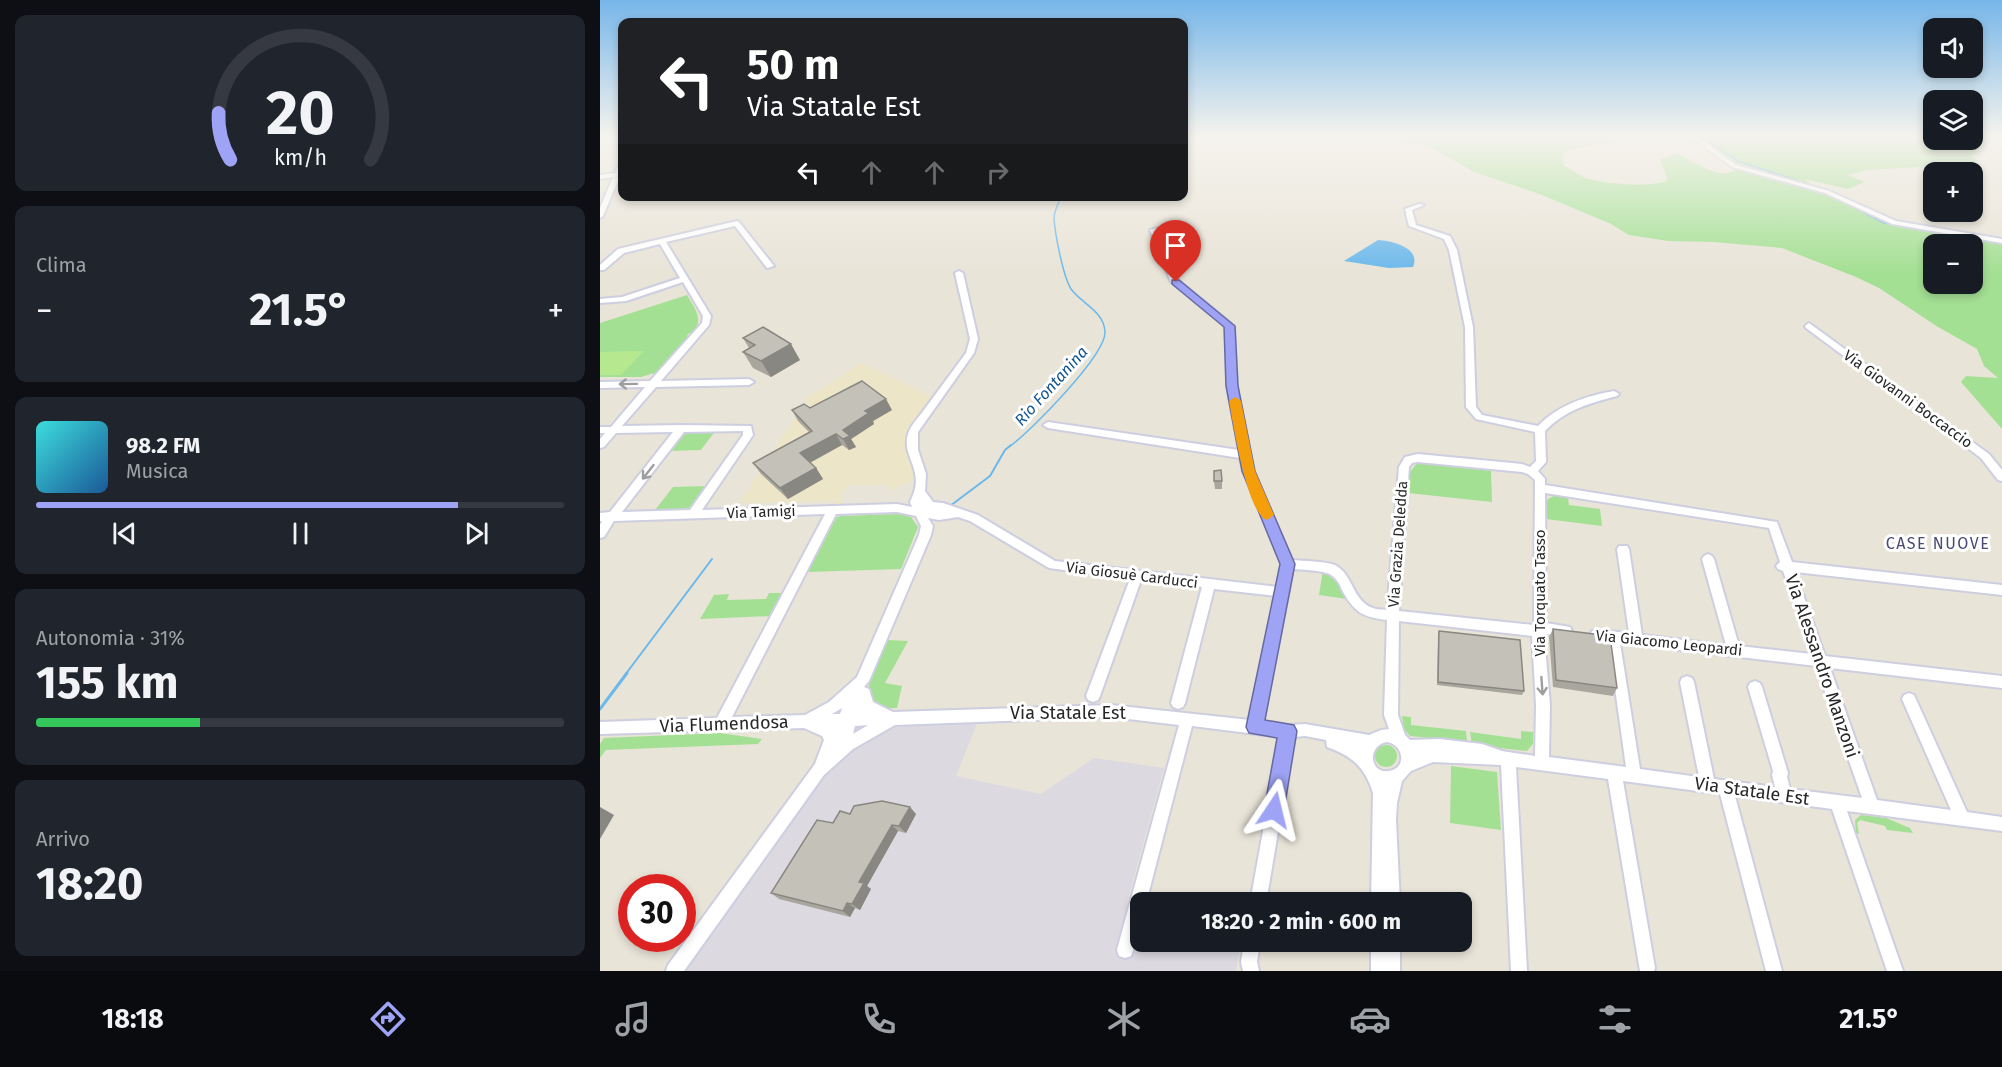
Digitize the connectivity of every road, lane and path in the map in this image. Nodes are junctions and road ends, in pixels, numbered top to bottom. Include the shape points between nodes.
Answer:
1 (616, 182) edge
2 (1794, 182) edge
3 (1421, 205) dead end
4 (600, 216) edge
5 (1154, 230) dead end
6 (662, 241) junction
7 (2002, 242) edge
8 (770, 266) dead end
9 (600, 268) edge
10 (959, 273) dead end
11 (685, 279) junction
12 (600, 301) edge
13 (1809, 327) dead end
14 (749, 382) dead end
15 (655, 384) junction
16 (600, 385) edge
17 (1614, 394) dead end
18 (1048, 424) dead end
19 (682, 428) junction
20 (614, 429) junction
21 (600, 430) edge
22 (1540, 430) junction
23 (600, 446) edge
24 (1246, 455) junction
25 (1532, 471) junction
26 (2002, 477) edge
27 (1540, 488) junction
28 (833, 510) junction
29 (693, 514) junction
30 (608, 516) edge
31 (924, 520) junction
32 (600, 534) edge
33 (1623, 549) dead end
34 (1708, 559) dead end
35 (1288, 564) junction
36 (1784, 567) junction
37 (1137, 575) junction
38 (1209, 584) junction
39 (2002, 590) edge
40 (1283, 592) junction
41 (1393, 616) junction
42 (1540, 628) junction
43 (1636, 640) junction
44 (1616, 645) dead end
45 (1734, 650) junction
46 (1820, 661) junction
47 (1687, 682) dead end
48 (2002, 682) edge
49 (1755, 687) dead end
50 (861, 688) junction
51 (1093, 696) dead end
52 (1909, 699) dead end
53 (1178, 703) dead end
54 (893, 718) junction
55 (1187, 719) junction
56 (1391, 719) junction
57 (848, 720) junction
58 (804, 721) junction
59 (721, 724) junction
60 (1255, 727) junction
61 (600, 728) edge
62 (1288, 731) junction
63 (1377, 739) junction
64 (831, 740) junction
65 (1403, 744) junction
66 (835, 756) junction
67 (1505, 758) junction
68 (1542, 762) junction
69 (1370, 768) junction
70 (819, 770) junction
71 (1402, 771) junction
72 (1614, 772) junction
73 (1634, 775) junction
74 (1708, 785) junction
75 (1725, 787) junction
76 (1784, 795) junction
77 (1837, 802) junction
78 (1872, 807) junction
79 (1962, 818) junction
80 (2002, 824) edge
81 (1260, 892) edge
82 (1379, 892) edge
83 (1392, 892) edge
84 (1125, 950) dead end
85 (1250, 952) edge
86 (1379, 952) edge
87 (1392, 952) edge
88 (1647, 968) dead end
89 (674, 971) edge
90 (1251, 971) edge
91 (1379, 971) edge
92 (1392, 971) edge
93 (1519, 971) edge
94 (1774, 971) edge
95 (1895, 971) edge

1 - 4 street
2 - 7 street via 1835,195 1894,223
3 - 22 street via 1408,209 1413,226 1447,238 1453,250 1469,327 1473,413
5 - 24 street via 1174,280 1230,326 1232,386
6 - 8 street via 737,223
6 - 9 street via 617,253
6 - 11 street
10 - 31 street via 974,339 968,357 913,432 912,445 922,473 921,493 915,502
11 - 12 street via 623,299
11 - 15 street via 707,320
13 - 26 street, Via Giovanni Boccaccio via 1985,456
14 - 15 street
15 -> 16 street
15 - 20 street
17 - 22 street via 1584,401 1551,419
18 - 24 street
19 - 20 street
19 - 29 street via 749,429
19 -> 30 street
20 - 21 street
20 - 23 street
22 - 25 street via 1541,462
24 - 35 street via 1248,471
25 - 27 street, Via Torquato Tasso via 1540,479
25 - 41 street, Via Grazia Deledda via 1427,458 1406,462
27 - 36 street, Via Alessandro Manzoni via 1773,525
27 - 42 street, Via Torquato Tasso
28 - 29 street, Via Tamigi
28 - 31 street, Via Tamigi via 897,508
28 - 59 street
29 - 30 street, Via Tamigi
30 - 32 street
31 - 37 street, Via Giosuè Carducci via 953,511 974,518 1053,565
31 - 50 street via 921,545
33 - 43 street
34 - 45 street
35 - 40 street
35 - 41 street, Via Giacomo Leopardi via 1332,569 1360,608
36 - 39 street
36 - 46 street, Via Alessandro Manzoni
37 - 38 street, Via Giosuè Carducci
37 - 51 street
38 - 40 street, Via Giosuè Carducci
38 - 53 street
40 - 60 street
41 - 42 street, Via Giacomo Leopardi via 1532,631
41 - 56 street, Via Grazia Deledda
42 - 43 street, Via Giacomo Leopardi
42 -> 68 street, Via Torquato Tasso
43 - 45 street, Via Giacomo Leopardi
44 - 73 street
45 - 46 street, Via Giacomo Leopardi
46 - 48 street, Via Giacomo Leopardi
46 - 78 street, Via Alessandro Manzoni
47 - 74 street
49 - 76 street
50 - 54 street via 867,705
50 - 57 street
50 - 58 street
52 - 79 street
54 - 55 street, Via Statale Est via 1112,711
54 - 57 street, Via Statale Est
54 - 66 street
55 - 60 street, Via Statale Est
55 - 84 street
56 - 63 street, Via Grazia Deledda
56 - 65 street, Via Grazia Deledda
57 - 58 street, Via Flumendosa
57 - 64 street
57 - 66 street via 847,735
58 - 59 street, Via Flumendosa
58 - 64 street via 828,731
59 - 61 street, Via Flumendosa
60 - 62 street, Via Statale Est
62 - 63 street, Via Statale Est
62 - 69 street, Via Statale Est via 1339,743 1359,754
62 - 81 street
63 - 65 street, Via Statale Est
63 - 69 street via 1366,751
64 - 70 street
65 - 67 street, Via Statale Est
65 - 71 street via 1409,756
66 - 70 street
67 - 68 street, Via Statale Est
67 - 71 street, Via Statale Est via 1433,755
67 - 93 street
68 - 72 street, Via Statale Est
69 - 71 street, Via Statale Est via 1386,778
69 - 82 street via 1380,793
70 - 89 street
71 - 83 street via 1392,785 1389,805
72 - 73 street, Via Statale Est
72 - 88 street
73 - 74 street, Via Statale Est
74 - 75 street, Via Statale Est
75 - 76 street, Via Statale Est
75 - 94 street
76 - 77 street, Via Statale Est
77 - 78 street, Via Statale Est
77 - 95 street
78 - 79 street, Via Statale Est
79 - 80 street, Via Statale Est
85 - 90 street
86 - 91 street
87 - 92 street

